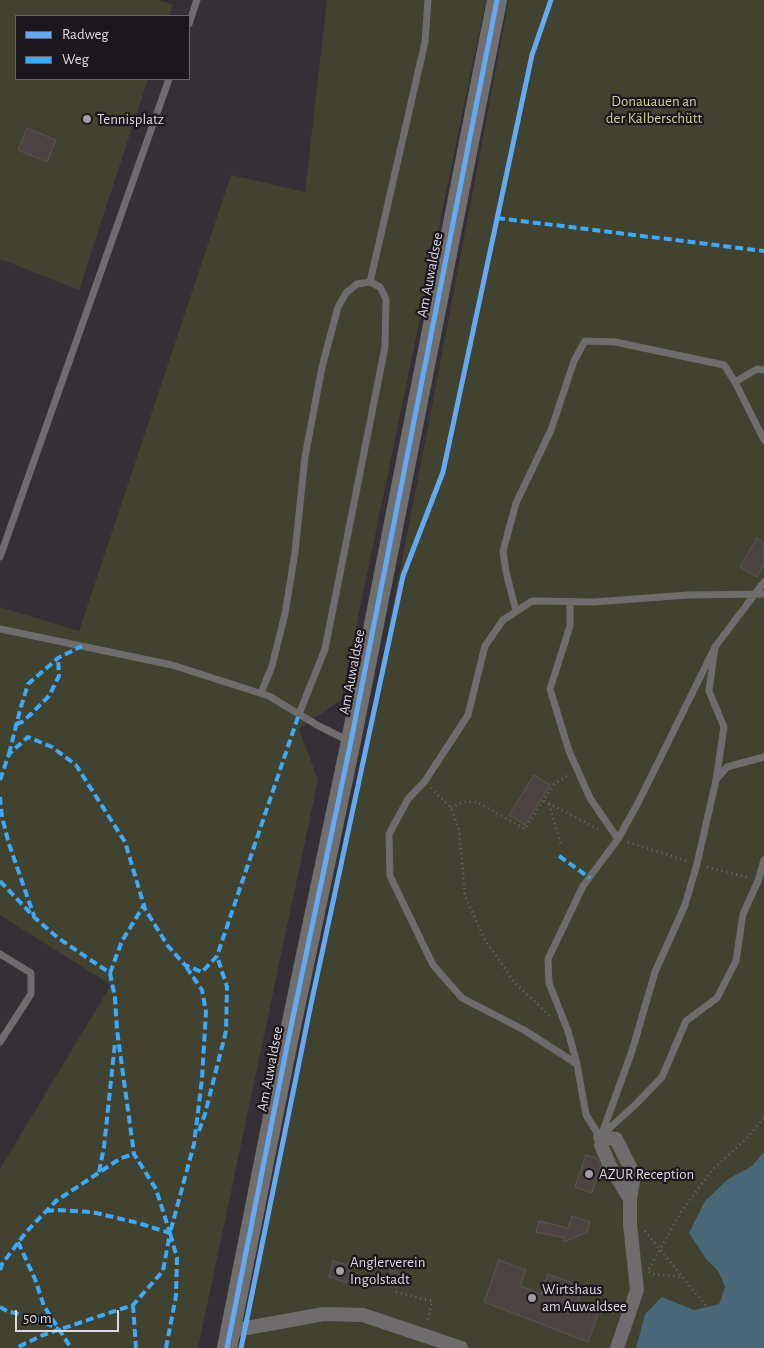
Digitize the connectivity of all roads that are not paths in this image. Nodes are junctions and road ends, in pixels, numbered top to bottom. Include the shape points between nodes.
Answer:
1 (197, 0) edge
2 (428, 0) edge
3 (497, 0) edge
4 (190, 21) edge
5 (169, 80) edge
6 (370, 282) junction
7 (764, 370) edge
8 (735, 382) junction
9 (764, 440) edge
10 (0, 557) edge
11 (764, 582) edge
12 (760, 594) edge
13 (570, 602) junction
14 (516, 612) junction
15 (0, 629) edge
16 (715, 647) junction
17 (261, 693) junction
18 (299, 714) junction
19 (351, 741) junction
20 (764, 757) edge
21 (716, 780) junction
22 (618, 839) junction
23 (764, 860) edge
24 (0, 954) edge
25 (0, 1042) edge
26 (577, 1064) junction
27 (600, 1141) junction
28 (228, 1340) edge
29 (461, 1348) edge
30 (617, 1348) edge

1 - 4 lane
2 - 6 lane via 425,42
3 - 19 street, Am Auwaldsee
5 - 10 lane
6 - 17 lane via 357,284 346,293 338,307 322,367 285,614 272,666
6 - 18 lane via 380,287 386,299 385,347 325,649
7 - 8 lane via 757,369
8 - 9 lane
8 - 14 lane via 724,365 615,342 585,341 574,361 551,430 516,503 508,532 504,551 506,572
11 - 12 lane
12 - 13 lane
12 - 16 lane
13 - 14 lane via 532,601
13 - 22 lane via 570,626 550,689 569,751 590,798
14 - 26 lane via 503,620 486,646 468,715 425,781 408,799 389,834 390,876 432,965 462,998 524,1030
15 - 17 lane via 172,666
16 - 21 lane via 709,690 724,727
16 - 22 lane
17 - 18 lane
18 - 19 lane
19 - 28 street, Am Auwaldsee
20 - 21 lane via 727,767
21 - 27 lane via 685,905 655,972 632,1051
22 - 26 lane via 583,886 548,959 550,984
23 - 27 lane via 743,914 736,961 717,998 686,1021 662,1077
24 - 25 lane via 31,973 31,994
26 - 27 lane via 586,1116
27 - 30 street via 616,1139 634,1175 630,1224 637,1290
28 - 29 street, Am Auwaldsee via 324,1314 362,1315

